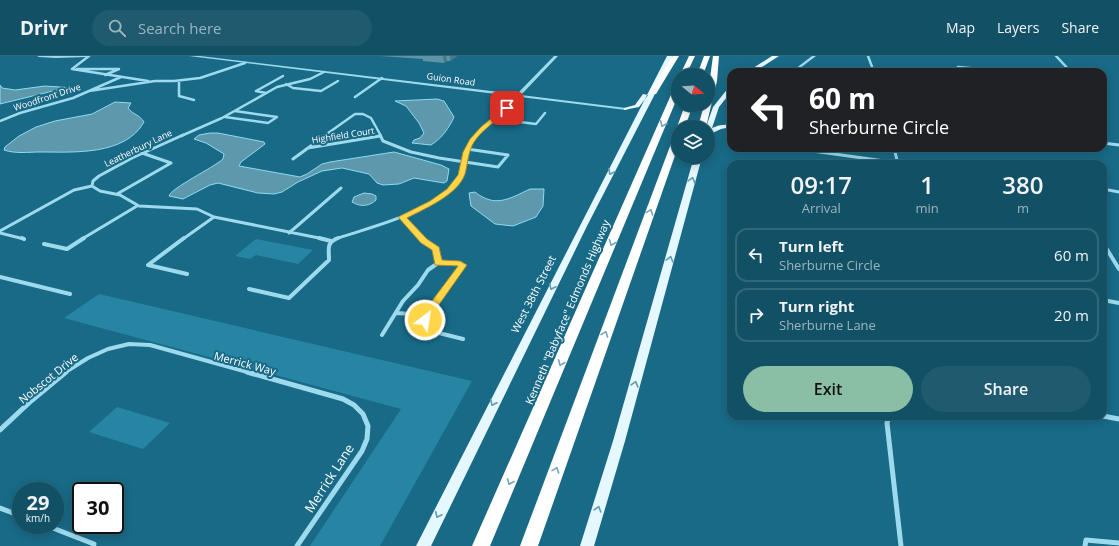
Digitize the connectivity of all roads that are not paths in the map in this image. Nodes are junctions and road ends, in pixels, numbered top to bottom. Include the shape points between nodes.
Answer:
1 (39, 56) edge
2 (87, 56) edge
3 (191, 56) edge
4 (556, 56) edge
5 (669, 56) edge
6 (676, 56) edge
7 (692, 56) edge
8 (707, 56) edge
9 (716, 56) edge
10 (776, 56) edge
11 (814, 56) edge
12 (868, 56) edge
13 (1056, 56) edge
14 (245, 63) junction
15 (958, 67) dead end
16 (686, 68) edge
17 (703, 68) edge
18 (756, 68) edge
19 (798, 68) edge
20 (872, 68) edge
21 (969, 68) edge
22 (1067, 68) edge
23 (72, 70) junction
24 (324, 72) junction
25 (105, 75) junction
26 (283, 76) dead end
27 (121, 77) junction
28 (382, 78) junction
29 (338, 80) dead end
30 (155, 81) junction
31 (178, 81) junction
32 (286, 84) junction
33 (89, 91) junction
34 (653, 92) junction
35 (266, 93) junction
36 (727, 93) edge
37 (518, 96) junction
38 (355, 97) dead end
39 (194, 100) dead end
40 (671, 104) edge
41 (626, 109) junction
42 (235, 111) junction
43 (545, 113) dead end
44 (713, 114) junction
45 (225, 117) junction
46 (495, 119) junction
47 (704, 120) edge
48 (711, 120) edge
49 (0, 121) edge
50 (727, 125) edge
51 (727, 126) edge
52 (715, 128) edge
53 (380, 136) junction
54 (629, 137) junction
55 (1107, 144) edge
56 (1119, 145) edge
57 (308, 148) junction
58 (467, 149) junction
59 (818, 152) edge
60 (142, 153) junction
61 (671, 154) edge
62 (293, 159) dead end
63 (871, 160) edge
64 (464, 162) junction
65 (696, 164) edge
66 (92, 186) junction
67 (341, 188) dead end
68 (1107, 190) edge
69 (1119, 192) edge
70 (117, 194) junction
71 (137, 206) junction
72 (214, 217) junction
73 (402, 217) junction
74 (0, 232) edge
75 (289, 233) junction
76 (24, 239) dead end
77 (331, 241) junction
78 (44, 244) dead end
79 (1107, 250) edge
80 (438, 263) junction
81 (1119, 269) edge
82 (187, 274) dead end
83 (0, 277) edge
84 (249, 289) dead end
85 (70, 294) dead end
86 (1107, 301) edge
87 (1119, 303) edge
88 (396, 313) junction
89 (426, 315) junction
90 (382, 335) dead end
91 (463, 339) dead end
92 (112, 348) joint
93 (1107, 417) edge
94 (366, 418) joint
95 (1119, 419) edge
96 (888, 420) edge
97 (0, 430) edge
98 (0, 508) edge
99 (12, 513) edge
100 (64, 532) edge
101 (1119, 543) edge
102 (93, 546) edge
103 (297, 546) edge
104 (423, 546) edge
105 (481, 546) edge
106 (529, 546) edge
107 (587, 546) edge
108 (901, 546) edge
109 (1085, 546) edge

1 - 2 street
2 - 23 street
3 - 14 street, Guion Road
4 - 37 street
5 - 34 main road, West 38th Street
5 - 41 main road via 662,63 639,105
6 - 34 highway
7 - 16 highway
8 - 17 highway
9 - 47 highway via 714,81
10 - 18 main road
11 - 19 street
12 - 20 street
13 - 22 street
14 - 24 street, Guion Road
14 - 31 street via 203,77
15 - 21 street
23 - 25 street
23 - 25 street via 119,69
24 - 28 street, Guion Road
24 - 32 street, Leatherbury Lane via 310,79
25 - 27 street
26 - 35 street via 256,91
27 - 30 street
27 - 33 street, Woodfront Drive
28 - 37 street, Guion Road
28 - 38 street
29 - 32 street via 321,91 293,88
30 - 31 street
30 - 33 street
31 - 39 street via 179,96
32 - 35 street, Leatherbury Lane
33 - 49 street, Woodfront Drive
34 - 54 main road, West 38th Street
35 - 42 street, Leatherbury Lane
36 - 44 main road
37 - 41 street, Guion Road
37 - 46 street
40 -> 105 highway, Kenneth "Babyface" Edmonds Highway
41 - 54 main road via 634,116
42 - 45 street, Leatherbury Lane
42 - 45 street via 277,117 268,123
43 - 46 street via 536,124
44 - 48 main road
44 - 50 main road via 718,121
45 - 60 street, Leatherbury Lane
46 - 58 street via 476,135
51 - 52 main road
53 - 57 street, Highfield Court
53 - 57 street, Highfield Court via 371,118 358,113
53 - 64 street, Highfield Court via 383,141 406,151
54 -> 104 main road, West 38th Street
55 - 56 street
57 - 62 street, Highfield Court
58 - 64 street
58 - 64 street, Highfield Court via 508,155 498,167
59 - 63 street
60 - 66 street, Leatherbury Lane via 99,176 93,181
60 - 70 street via 171,163
106 -> 61 highway
64 - 73 street via 461,176 445,194
107 -> 65 main road
66 - 70 street via 96,190
66 - 74 street via 74,190
67 - 75 street
68 - 69 street
70 - 71 street
71 - 72 street via 188,207
71 - 78 street via 67,249
72 - 75 street
72 - 82 street via 148,265
73 - 77 street
73 - 80 street via 424,241 436,249
74 - 76 street
75 - 77 street
77 - 84 street via 328,260 289,298
79 - 81 street
80 - 88 street via 424,275
80 - 89 street via 460,263 463,266
83 - 85 street
86 - 87 street
88 - 89 street
88 - 90 street
89 - 91 street via 426,322 439,333
92 - 94 street, Merrick Way via 133,344 150,345 343,399 358,407
92 - 97 street, Nobscot Drive via 77,364
93 - 95 street
94 - 103 street, Merrick Lane via 368,435 362,451
96 - 108 street
98 - 99 street
100 - 102 street via 94,544
101 - 109 street via 1086,540

